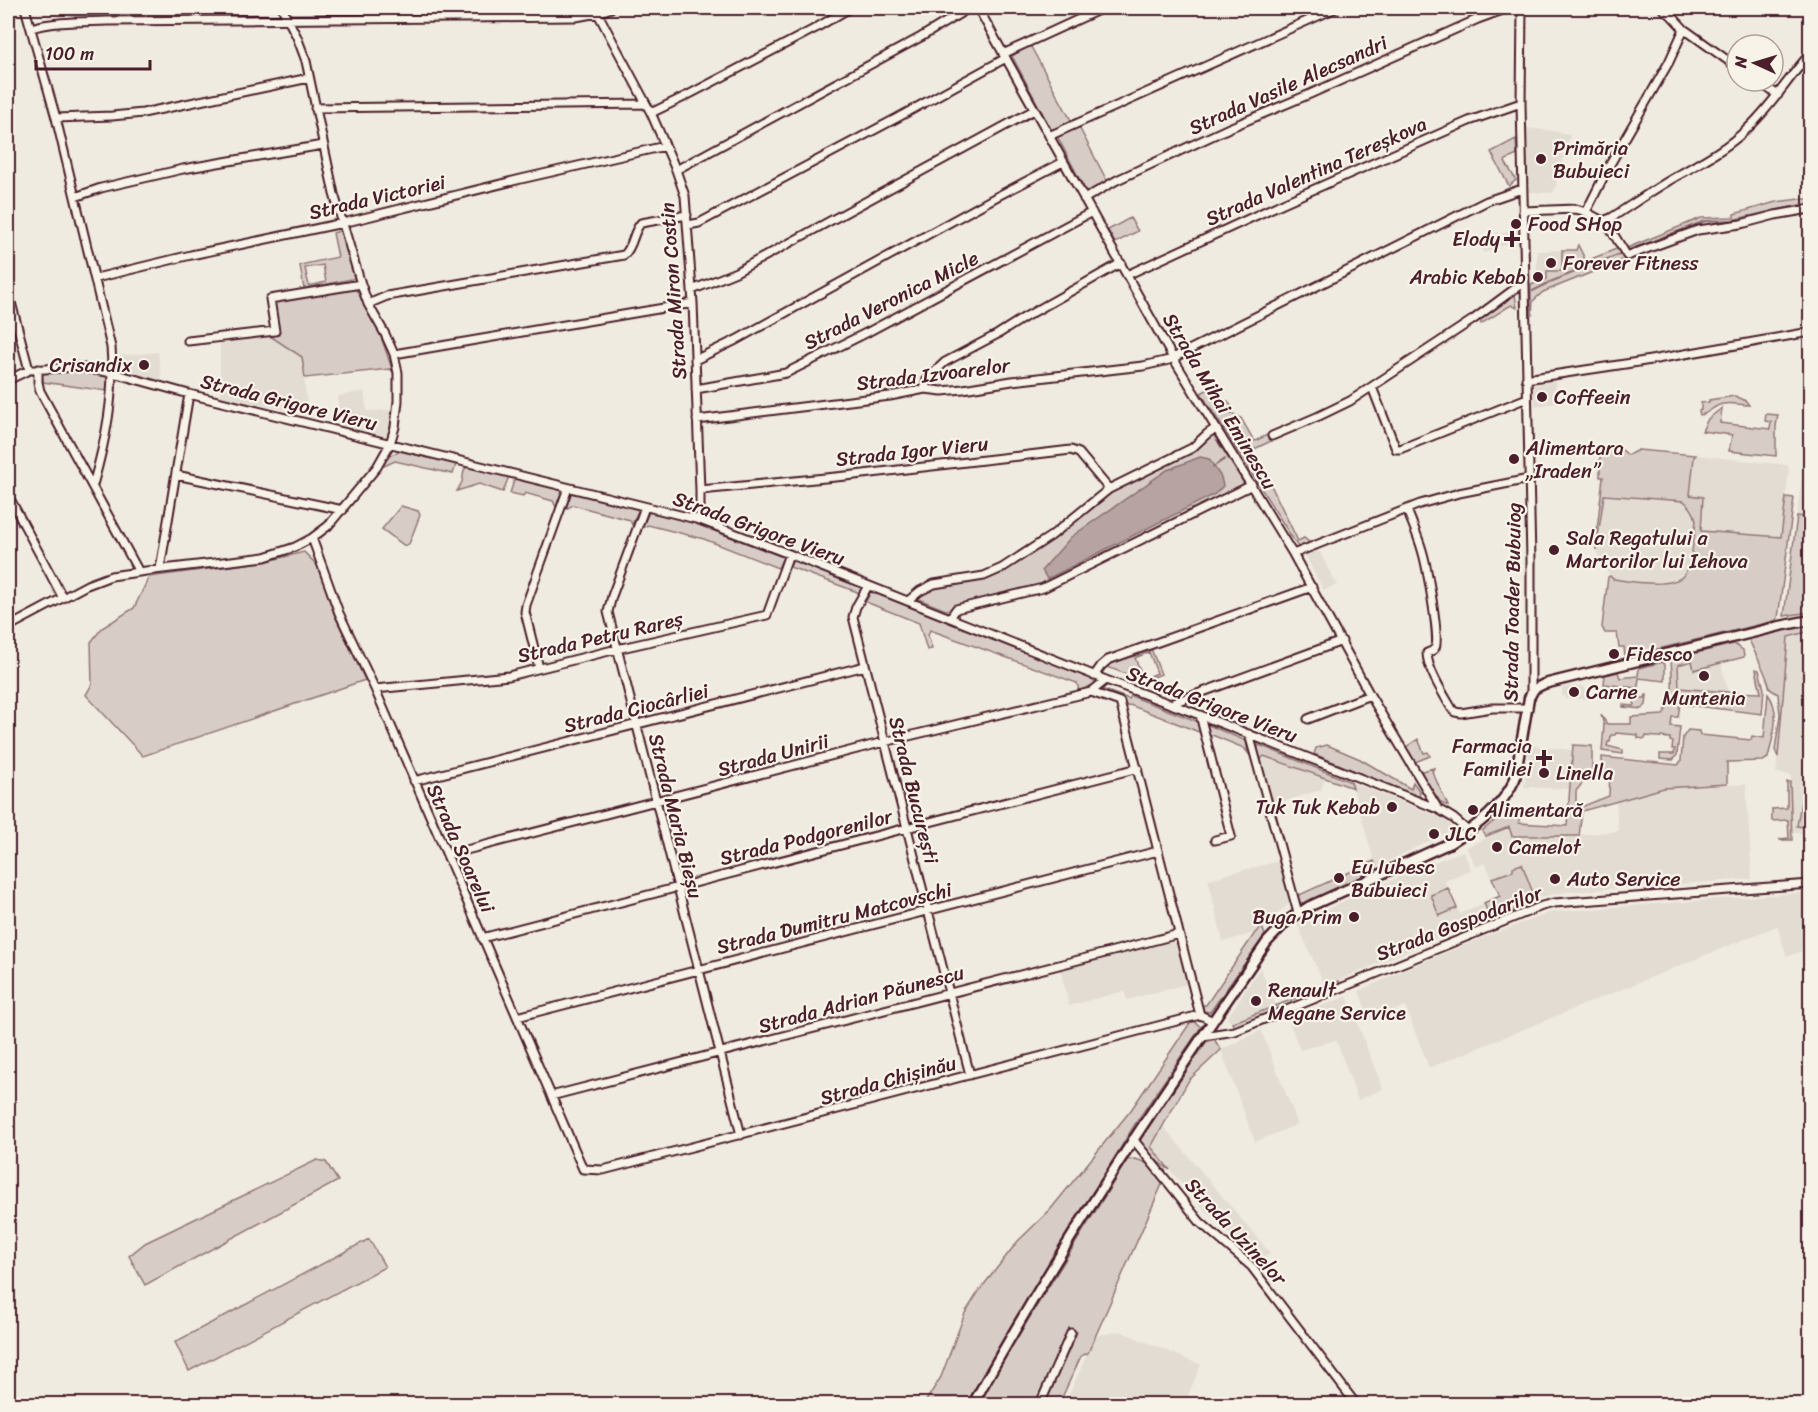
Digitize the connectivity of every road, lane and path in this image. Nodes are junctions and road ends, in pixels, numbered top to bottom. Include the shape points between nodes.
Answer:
1 (25, 8) edge
2 (282, 8) edge
3 (611, 8) edge
4 (850, 8) edge
5 (969, 8) edge
6 (978, 8) edge
7 (1103, 8) edge
8 (1336, 8) edge
9 (1508, 8) edge
10 (1522, 8) edge
11 (1662, 8) edge
12 (596, 10) edge
13 (288, 19) junction
14 (32, 28) junction
15 (1684, 29) junction
16 (1810, 54) edge
17 (1004, 56) junction
18 (1725, 58) edge
19 (309, 78) junction
20 (1775, 93) edge
21 (1778, 95) junction
22 (1521, 103) junction
23 (646, 104) junction
24 (315, 108) junction
25 (1034, 110) junction
26 (651, 112) junction
27 (56, 118) junction
28 (1048, 136) junction
29 (323, 145) junction
30 (666, 146) junction
31 (1063, 162) junction
32 (676, 170) junction
33 (1522, 189) junction
34 (75, 198) junction
35 (1084, 199) junction
36 (1810, 209) edge
37 (1092, 212) junction
38 (1523, 212) junction
39 (1586, 212) junction
40 (687, 215) junction
41 (1603, 220) junction
42 (344, 223) junction
43 (688, 225) junction
44 (1121, 263) junction
45 (1127, 275) junction
46 (96, 278) junction
47 (1524, 282) junction
48 (361, 284) junction
49 (692, 290) junction
50 (8, 291) edge
51 (693, 303) junction
52 (368, 304) junction
53 (1810, 332) edge
54 (188, 341) dead end
55 (394, 354) junction
56 (1173, 358) junction
57 (695, 360) junction
58 (38, 369) junction
59 (28, 370) junction
60 (113, 373) junction
61 (1526, 379) junction
62 (8, 380) edge
63 (1372, 387) junction
64 (696, 389) junction
65 (925, 389) junction
66 (189, 394) junction
67 (1527, 398) junction
68 (697, 420) junction
69 (1216, 428) junction
70 (1272, 436) dead end
71 (390, 444) junction
72 (176, 475) junction
73 (1529, 479) junction
74 (93, 485) junction
75 (1252, 485) junction
76 (568, 488) junction
77 (1109, 489) junction
78 (700, 490) junction
79 (8, 495) edge
80 (645, 507) junction
81 (343, 510) junction
82 (1407, 510) junction
83 (700, 520) junction
84 (312, 538) junction
85 (789, 554) junction
86 (1293, 554) junction
87 (160, 569) junction
88 (139, 572) junction
89 (868, 586) junction
90 (1312, 587) junction
91 (63, 598) junction
92 (908, 601) junction
93 (950, 618) junction
94 (1810, 620) edge
95 (8, 627) edge
96 (1342, 641) junction
97 (617, 649) junction
98 (865, 666) junction
99 (539, 668) junction
100 (1094, 676) junction
101 (1106, 680) junction
102 (375, 689) junction
103 (1091, 692) junction
104 (1531, 693) junction
105 (1370, 695) junction
106 (1170, 704) junction
107 (1528, 708) junction
108 (1200, 715) junction
109 (1308, 719) dead end
110 (636, 725) junction
111 (1249, 734) junction
112 (884, 742) junction
113 (1138, 768) junction
114 (414, 782) junction
115 (656, 802) junction
116 (1438, 809) junction
117 (906, 828) junction
118 (1468, 831) junction
119 (1215, 840) dead end
120 (1158, 851) junction
121 (447, 855) junction
122 (1810, 884) edge
123 (678, 887) junction
124 (928, 911) junction
125 (1298, 913) junction
126 (1179, 934) junction
127 (482, 938) junction
128 (699, 970) junction
129 (949, 993) junction
130 (1200, 1015) junction
131 (517, 1017) junction
132 (1213, 1021) junction
133 (1203, 1036) junction
134 (720, 1052) junction
135 (970, 1075) junction
136 (551, 1096) junction
137 (741, 1135) junction
138 (1133, 1139) junction
139 (583, 1169) joint
140 (1071, 1333) dead end
141 (973, 1404) edge
142 (1040, 1404) edge
143 (1356, 1404) edge

1 - 14 street
2 - 13 street
3 - 12 street
4 - 26 street
5 - 32 street
6 - 17 street, Strada Mihai Eminescu
7 - 17 street
8 - 28 street
9 - 35 street, Strada Vasile Alecsandri via 1229,128
10 - 22 street, Strada Toader Bubuiog
11 - 15 street
12 - 13 street via 576,17
12 - 23 street, Strada Miron Costin
13 - 14 street via 66,22
13 - 19 street
14 - 27 street
15 - 18 street
15 - 39 street
16 - 21 street
17 - 25 street, Strada Mihai Eminescu
17 - 43 street via 780,181
19 - 24 street
19 - 27 street via 143,113
20 - 21 street
21 - 41 street via 1759,118 1719,153
22 - 33 street, Strada Toader Bubuiog
22 - 45 street, Strada Valentina Tereșkova via 1469,121
23 - 24 street
23 - 26 street, Strada Miron Costin
24 - 29 street
25 - 28 street, Strada Mihai Eminescu
25 - 49 street via 736,272
26 - 30 street, Strada Miron Costin
27 - 34 street
28 - 31 street, Strada Mihai Eminescu
29 - 34 street via 183,169
29 - 42 street
30 - 32 street, Strada Miron Costin
30 - 42 street, Strada Victoriei
31 - 35 street, Strada Mihai Eminescu
31 - 57 street
32 - 40 street, Strada Miron Costin
33 - 38 street, Strada Toader Bubuiog
33 - 56 street, Strada Izvoarelor via 1487,201
34 - 46 street
35 - 37 street, Strada Mihai Eminescu
36 - 41 street via 1698,230 1627,256
37 - 44 street, Strada Mihai Eminescu
37 - 64 street, Strada Veronica Micle via 786,373
38 - 39 street
38 - 47 street, Strada Toader Bubuiog
39 - 41 street
40 - 43 street, Strada Miron Costin
40 - 52 street via 641,224 624,255 387,296
42 - 46 street, Strada Victoriei
42 - 48 street
43 - 49 street, Strada Miron Costin
44 - 45 street, Strada Mihai Eminescu
44 - 65 street via 945,362 927,379
45 - 56 street, Strada Mihai Eminescu
46 - 60 street
47 - 61 street, Strada Toader Bubuiog
47 - 63 street
48 - 52 street
48 - 54 street via 270,299 275,331
49 - 51 street, Strada Miron Costin
50 - 59 street
51 - 55 street
51 - 57 street, Strada Miron Costin
52 - 55 street
53 - 61 street
55 - 71 street via 398,401
56 - 65 street, Strada Izvoarelor via 1143,366 963,389
56 - 69 street, Strada Mihai Eminescu
57 - 64 street, Strada Miron Costin
58 - 59 street, Strada Grigore Vieru
58 - 60 street, Strada Grigore Vieru via 77,367
58 - 74 street via 40,391
59 - 62 street, Strada Grigore Vieru
60 - 66 street, Strada Grigore Vieru
60 - 74 street via 105,440
61 - 67 street, Strada Toader Bubuiog
63 - 67 street via 1395,449
63 - 70 street via 1319,417
64 - 68 street, Strada Miron Costin
65 - 68 street, Strada Izvoarelor
66 - 71 street, Strada Grigore Vieru
66 - 72 street
67 - 73 street, Strada Toader Bubuiog
68 - 78 street, Strada Miron Costin
69 - 75 street, Strada Mihai Eminescu
69 - 77 street via 1192,448
71 - 76 street, Strada Grigore Vieru
71 - 81 street
72 - 81 street
72 - 87 street
73 - 82 street via 1459,493
73 - 104 street, Strada Toader Bubuiog
74 - 88 street
75 - 86 street, Strada Mihai Eminescu
75 - 93 street via 1043,588 956,609
76 - 80 street, Strada Grigore Vieru
76 - 99 street via 526,605
77 - 78 street, Strada Igor Vieru via 1079,453 1071,450
77 - 92 street via 1051,536 1002,568 984,576 934,584
78 - 83 street, Strada Miron Costin
79 - 91 street
80 - 83 street, Strada Grigore Vieru
80 - 97 street, Strada Maria Bieșu via 609,605
81 - 84 street
82 - 86 street
82 - 107 street via 1422,551 1436,626 1436,647 1426,657 1452,709 1461,712
83 - 85 street, Strada Grigore Vieru
84 - 87 street via 265,557
84 - 102 street, Strada Soarelui via 339,613
85 - 89 street, Strada Grigore Vieru
85 - 97 street, Strada Petru Rareș via 767,615
86 - 90 street, Strada Mihai Eminescu
87 - 88 street
88 - 91 street via 111,576
89 - 92 street, Strada Grigore Vieru
89 - 98 street, Strada București via 853,617
90 - 96 street, Strada Mihai Eminescu
90 - 100 street via 1108,660
91 - 95 street
92 - 93 street, Strada Grigore Vieru
93 - 100 street, Strada Grigore Vieru
94 - 104 street via 1544,684
96 - 105 street, Strada Mihai Eminescu
96 - 106 street
97 - 99 street, Strada Petru Rareș
97 - 110 street, Strada Maria Bieșu
98 - 110 street, Strada Ciocârliei
98 - 112 street, Strada București
99 - 102 street, Strada Petru Rareș via 487,679
100 - 101 street, Strada Grigore Vieru
101 - 103 street, Strada Unirii
101 - 106 street, Strada Grigore Vieru
102 - 114 street, Strada Soarelui
103 - 112 street, Strada Unirii
103 - 113 street via 1120,702
104 - 107 street, Strada Toader Bubuiog
105 - 109 street
105 - 116 street, Strada Mihai Eminescu
106 - 108 street, Strada Grigore Vieru
107 - 118 street, Strada Toader Bubuiog via 1510,791 1495,810
108 - 111 street, Strada Grigore Vieru
108 - 119 street via 1231,836
110 - 114 street, Strada Ciocârliei
110 - 115 street, Strada Maria Bieșu
111 - 116 street, Strada Grigore Vieru
111 - 125 street
112 - 115 street, Strada Unirii
112 - 117 street, Strada București
113 - 117 street, Strada Podgorenilor
113 - 120 street
114 - 121 street, Strada Soarelui
115 - 121 street, Strada Unirii
115 - 123 street, Strada Maria Bieșu
116 - 118 street, Strada Grigore Vieru
117 - 123 street, Strada Podgorenilor
117 - 124 street, Strada București
118 - 125 street, Strada Toader Bubuiog via 1440,848
120 - 124 street, Strada Dumitru Matcovschi
120 - 126 street
121 - 127 street, Strada Soarelui
122 - 133 street, Strada Gospodarilor via 1542,906 1239,1029
123 - 127 street, Strada Podgorenilor
123 - 128 street, Strada Maria Bieșu
124 - 128 street, Strada Dumitru Matcovschi
124 - 129 street, Strada București
125 - 132 street, Strada Toader Bubuiog via 1267,942
126 - 129 street, Strada Adrian Păunescu
126 - 130 street
127 - 131 street, Strada Soarelui
128 - 131 street, Strada Dumitru Matcovschi
128 - 134 street, Strada Maria Bieșu
129 - 134 street, Strada Adrian Păunescu
129 - 135 street, Strada București
130 - 132 street
130 - 135 street, Strada Chișinău
131 - 136 street, Strada Soarelui
132 - 133 street, Strada Toader Bubuiog
133 - 138 street
134 - 136 street, Strada Adrian Păunescu
134 - 137 street, Strada Maria Bieșu
135 - 137 street, Strada Chișinău
136 - 139 street, Strada Soarelui
137 - 139 street, Strada Chișinău via 601,1171
138 - 141 street
138 - 143 street, Strada Uzinelor via 1200,1222 1251,1266
140 - 142 street

